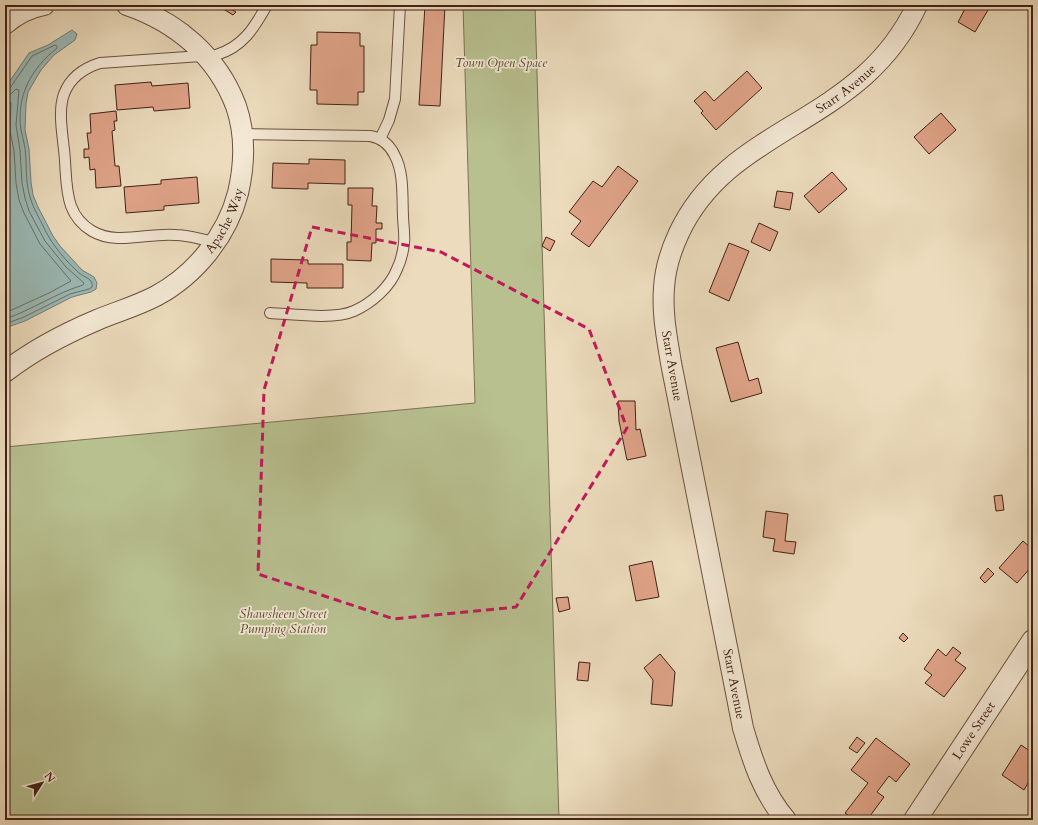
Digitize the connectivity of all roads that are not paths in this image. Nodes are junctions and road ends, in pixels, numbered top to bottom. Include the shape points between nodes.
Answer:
1 (44, 5) edge
2 (127, 5) edge
3 (267, 5) edge
4 (400, 5) edge
5 (917, 5) edge
6 (14, 14) edge
7 (206, 56) junction
8 (244, 134) junction
9 (380, 139) junction
10 (215, 242) junction
11 (270, 313) dead end
12 (5, 372) edge
13 (1033, 641) edge
14 (786, 820) edge
15 (914, 820) edge

1 - 6 street
2 - 7 street, Apache Way via 165,22
3 - 7 lane via 254,26 235,46 226,52
4 - 9 lane via 395,99
5 - 14 street, Starr Avenue via 886,53 864,76 821,108 766,141 725,171 693,209 680,231 671,254 664,286 663,305 671,363 743,728 759,778
7 - 8 street, Apache Way via 229,91
7 - 10 lane via 93,66 81,72 71,82 64,94 61,115 69,200 74,213 87,228 99,235 112,238 176,234
8 - 9 lane via 370,136
8 - 10 street, Apache Way via 243,167 236,202
9 - 11 lane via 396,157 402,184 404,242 397,270 390,283 372,300 353,312 330,315
10 - 12 street, Apache Way via 190,272 171,287 54,340
13 - 15 street, Lowe Street

